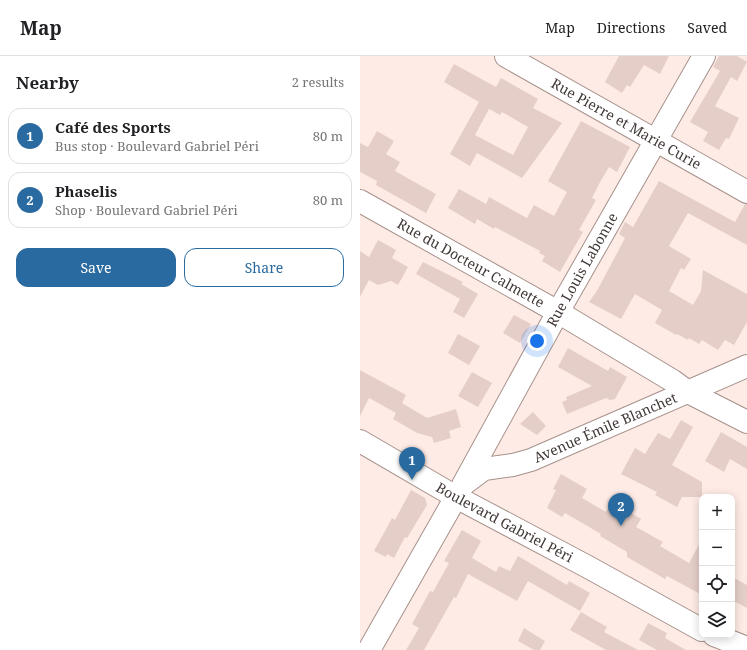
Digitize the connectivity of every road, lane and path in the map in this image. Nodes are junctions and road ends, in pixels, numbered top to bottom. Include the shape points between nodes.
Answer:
1 (506, 56) edge
2 (704, 56) edge
3 (657, 141) junction
4 (747, 192) edge
5 (360, 201) edge
6 (558, 312) junction
7 (747, 366) edge
8 (688, 392) junction
9 (747, 422) edge
10 (360, 426) edge
11 (360, 440) edge
12 (459, 491) junction
13 (699, 628) edge
14 (722, 638) edge
15 (747, 648) edge
16 (369, 650) edge

1 - 3 street, Rue Pierre et Marie Curie
2 - 3 street, Rue Louis Labonne
3 - 4 street, Rue Pierre et Marie Curie
3 - 6 street, Rue Louis Labonne
5 - 6 street, Rue du Docteur Calmette
6 - 8 street, Rue du Docteur Calmette
6 - 12 street, Rue Louis Labonne
7 - 8 street, Avenue Émile Blanchet
8 - 9 street, Rue du Docteur Calmette
8 - 12 street, Avenue Émile Blanchet via 531,460 513,466 484,469
10 - 12 street, Boulevard Gabriel Péri
11 - 12 street, Boulevard Gabriel Péri
12 - 13 street, Boulevard Gabriel Péri via 527,523 588,567
12 - 16 street, Rue Louis Labonne
14 - 15 street

